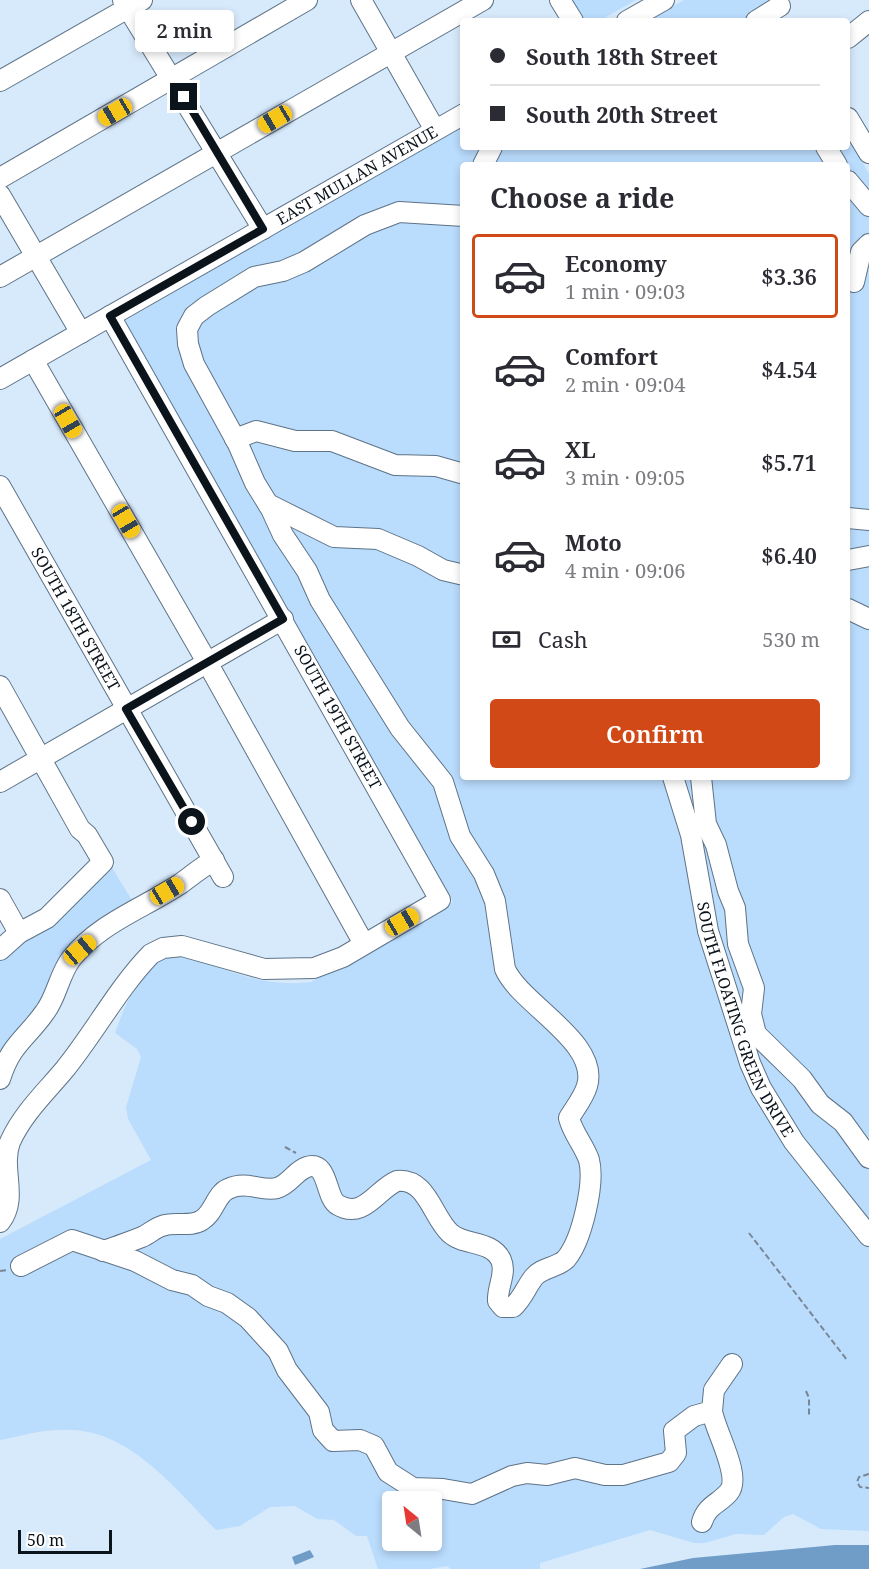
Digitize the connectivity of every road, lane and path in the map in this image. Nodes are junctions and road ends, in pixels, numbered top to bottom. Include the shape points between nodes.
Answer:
1 (308, 0) edge
2 (361, 0) edge
3 (483, 0) edge
4 (560, 0) edge
5 (664, 0) edge
6 (131, 3) edge
7 (782, 9) edge
8 (571, 18) edge
9 (632, 18) edge
10 (762, 18) edge
11 (869, 21) edge
12 (850, 36) edge
13 (391, 53) junction
14 (172, 78) junction
15 (0, 81) edge
16 (460, 116) edge
17 (850, 121) edge
18 (435, 130) junction
19 (867, 146) edge
20 (218, 152) junction
21 (0, 178) edge
22 (850, 183) edge
23 (0, 195) edge
24 (869, 206) edge
25 (460, 216) edge
26 (263, 229) junction
27 (869, 244) edge
28 (36, 256) junction
29 (0, 277) edge
30 (857, 283) edge
31 (110, 316) junction
32 (81, 333) junction
33 (33, 360) junction
34 (0, 379) edge
35 (236, 439) junction
36 (460, 473) edge
37 (0, 486) edge
38 (268, 504) junction
39 (850, 518) edge
40 (869, 520) edge
41 (869, 556) edge
42 (850, 560) edge
43 (460, 574) edge
44 (850, 610) edge
45 (283, 619) junction
46 (869, 619) edge
47 (207, 662) junction
48 (0, 686) edge
49 (126, 709) junction
50 (41, 759) junction
51 (674, 780) edge
52 (701, 780) edge
53 (0, 782) edge
54 (214, 860) junction
55 (223, 878) dead end
56 (0, 899) edge
57 (19, 933) junction
58 (364, 944) junction
59 (0, 950) edge
60 (0, 1079) edge
61 (869, 1158) edge
62 (0, 1222) edge
63 (749, 1233) dead end
64 (869, 1236) edge
65 (103, 1251) junction
66 (21, 1266) dead end
67 (847, 1360) dead end
68 (732, 1364) dead end
69 (806, 1391) dead end
70 (712, 1411) junction
71 (809, 1416) dead end
72 (869, 1474) edge
73 (869, 1488) edge
74 (702, 1522) dead end

1 - 14 street
2 - 13 street
3 - 13 street
4 - 8 street
5 - 9 street
6 - 14 street
6 - 15 street
7 - 10 street
11 - 12 street
13 - 18 street
13 - 20 street
14 - 20 street
14 - 21 street
16 - 18 street, EAST MULLAN AVENUE
17 - 19 street
18 - 26 street, EAST MULLAN AVENUE
20 - 26 street
20 - 28 street
22 - 24 street
23 - 28 street
25 - 35 street via 416,212 386,216 354,230 304,262 254,277 194,316 187,329 191,357
26 - 31 street, EAST MULLAN AVENUE
27 - 30 street via 861,252
28 - 29 street
28 - 32 street
31 - 32 street, EAST MULLAN AVENUE
31 - 45 street, SOUTH 19TH STREET
32 - 33 street, EAST MULLAN AVENUE
33 - 34 street, EAST MULLAN AVENUE
33 - 47 street
35 - 36 street via 256,430 295,441 332,441 395,465 436,466
35 - 38 street
37 - 49 street, SOUTH 18TH STREET
38 - 43 street via 334,537 378,539 442,570
38 - 65 street via 320,600 400,728 443,782 460,836 484,874 495,901 508,978 582,1054 589,1078 569,1118 589,1160 589,1192 576,1242 566,1259 535,1274 523,1297 507,1308 498,1301 503,1270 497,1254 454,1237 413,1183 397,1181 369,1203 352,1209 330,1198 326,1180 315,1167 307,1167 278,1188 231,1187 203,1220 164,1225
39 - 40 street
41 - 42 street
44 - 46 street
45 - 47 street
45 - 58 street, SOUTH 19TH STREET via 440,900
47 - 49 street
47 - 58 street
48 - 50 street
49 - 50 street
49 - 54 street, SOUTH 18TH STREET
50 - 53 street
50 - 57 street via 103,862 47,918
51 - 64 street, SOUTH FLOATING GREEN DRIVE via 691,835 708,931 754,1071 784,1129
52 - 61 street via 706,824 735,908 738,944 754,988 751,1014 756,1034 802,1079 820,1104 843,1122
54 - 55 street, SOUTH 18TH STREET
54 - 60 street via 119,918 80,950 64,971 48,1008 11,1051
56 - 57 street
57 - 59 street
58 - 62 street via 330,963 299,970 264,969 182,946 162,948 151,954 65,1070 42,1093 11,1140 5,1167 10,1196
63 - 67 path
65 - 66 street via 72,1240
65 - 70 street via 192,1285 248,1318 278,1351 295,1382 319,1412 328,1437 333,1441 360,1440 374,1446 388,1472 413,1488 472,1494 512,1476 548,1475 575,1468 626,1475 672,1461 676,1453 676,1427
68 - 70 street via 714,1390
69 - 71 path
70 - 74 street via 731,1464 733,1485 705,1512
72 - 73 path via 861,1475 857,1482 860,1487

